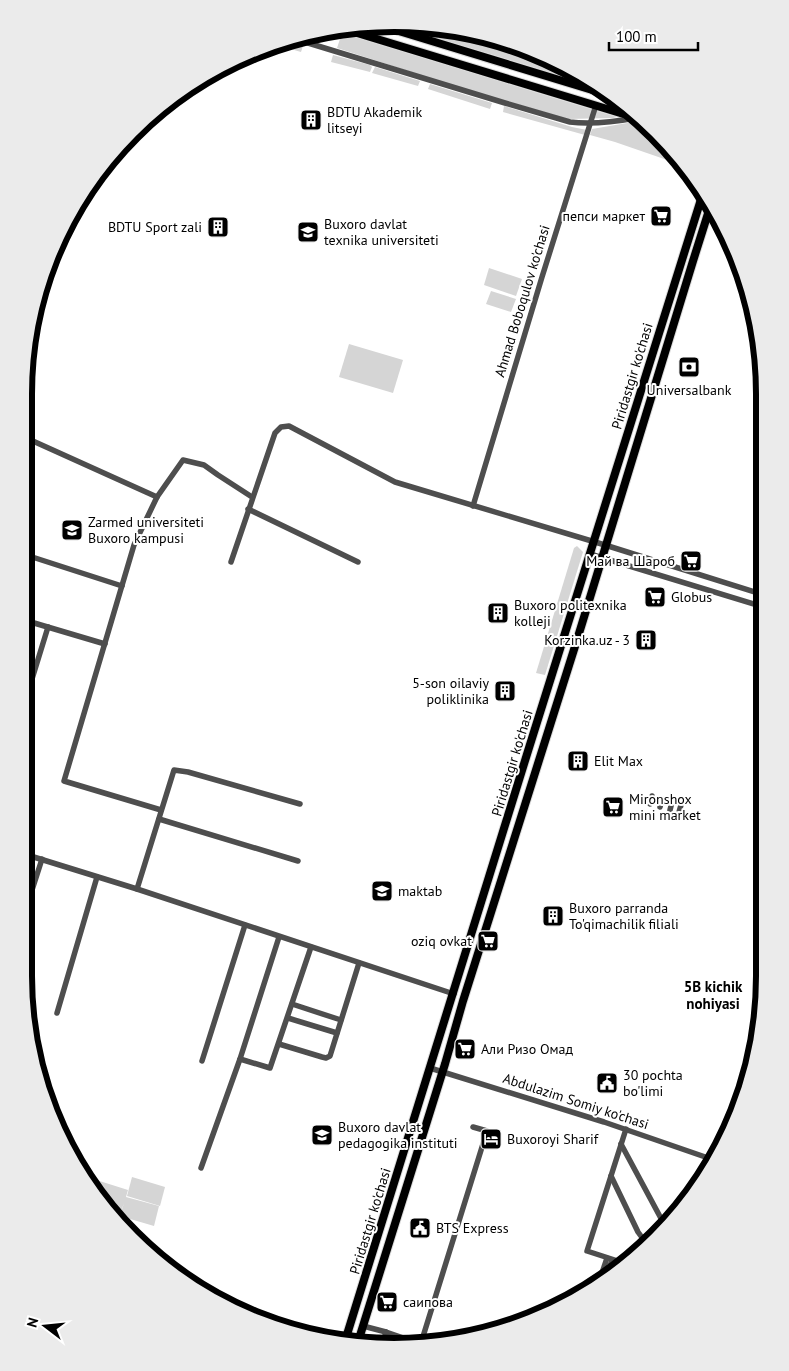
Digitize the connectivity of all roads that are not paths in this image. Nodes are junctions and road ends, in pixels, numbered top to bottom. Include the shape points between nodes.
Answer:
1 (404, 32) edge
2 (361, 34) edge
3 (309, 43) edge
4 (588, 89) edge
5 (596, 105) junction
6 (622, 113) edge
7 (630, 120) edge
8 (591, 123) junction
9 (700, 202) edge
10 (708, 215) edge
11 (32, 441) edge
12 (157, 497) junction
13 (252, 497) junction
14 (473, 506) junction
15 (248, 509) junction
16 (593, 542) junction
17 (605, 545) junction
18 (590, 554) junction
19 (32, 557) edge
20 (602, 557) junction
21 (231, 562) dead end
22 (358, 562) dead end
23 (122, 586) junction
24 (756, 592) edge
25 (756, 605) edge
26 (32, 622) edge
27 (48, 627) junction
28 (105, 644) junction
29 (32, 679) edge
30 (652, 796) dead end
31 (662, 799) dead end
32 (672, 802) dead end
33 (300, 804) dead end
34 (650, 804) dead end
35 (681, 805) dead end
36 (660, 807) dead end
37 (161, 810) junction
38 (670, 810) dead end
39 (679, 812) dead end
40 (158, 819) junction
41 (32, 856) edge
42 (42, 859) junction
43 (298, 861) dead end
44 (97, 877) junction
45 (138, 889) junction
46 (32, 890) edge
47 (245, 925) junction
48 (280, 936) junction
49 (311, 947) junction
50 (359, 963) junction
51 (454, 994) junction
52 (292, 1004) junction
53 (57, 1013) dead end
54 (288, 1018) junction
55 (341, 1020) junction
56 (337, 1034) junction
57 (279, 1044) junction
58 (202, 1060) dead end
59 (240, 1060) junction
60 (430, 1068) junction
61 (442, 1072) junction
62 (473, 1127) dead end
63 (626, 1129) junction
64 (621, 1144) junction
65 (708, 1158) edge
66 (201, 1168) dead end
67 (611, 1176) junction
68 (662, 1220) edge
69 (643, 1239) edge
70 (609, 1259) junction
71 (618, 1262) edge
72 (607, 1269) edge
73 (603, 1272) edge
74 (363, 1326) junction
75 (386, 1332) junction
76 (347, 1335) edge
77 (360, 1337) edge
78 (384, 1338) edge
79 (404, 1338) edge
80 (421, 1338) edge

1 - 4 main road
2 - 5 main road
3 - 8 street via 570,122
5 - 6 main road
5 - 8 street, Ahmad Boboqulov ko'chasi
7 - 8 street
8 - 14 street, Ahmad Boboqulov ko'chasi
9 - 16 main road, Piridastgir ko'chasi
10 - 17 main road, Piridastgir ko'chasi
11 - 12 street
12 - 13 street via 183,460 204,464
12 - 23 street via 134,545
13 - 14 street via 275,433 289,426 395,482
13 - 15 street
14 - 16 street
15 - 21 street
15 - 22 street
16 - 17 street
16 - 18 main road, Piridastgir ko'chasi
17 - 20 main road, Piridastgir ko'chasi
17 - 24 street
18 - 20 street
18 - 51 main road, Piridastgir ko'chasi
19 - 23 street
20 - 25 street
20 - 61 main road, Piridastgir ko'chasi
23 - 28 street
26 - 27 street
27 - 28 street
27 - 29 street
28 - 37 street via 64,781
30 - 34 street
31 - 36 street
32 - 38 street
33 - 37 street via 174,770
35 - 39 street
37 - 40 street
40 - 43 street
40 - 45 street
41 - 42 street
42 - 44 street
42 - 46 street
44 - 45 street
44 - 53 street
45 - 47 street
47 - 48 street
47 - 58 street
48 - 49 street
48 - 59 street
49 - 50 street
49 - 52 street
50 - 51 street
50 - 55 street
51 - 60 main road, Piridastgir ko'chasi
52 - 54 street
52 - 55 street
54 - 56 street
54 - 57 street
55 - 56 street
56 - 57 street via 330,1056 326,1058
57 - 59 street via 270,1068
59 - 66 street
60 - 61 street, Abdulazim Somiy ko'chasi
60 - 76 main road, Piridastgir ko'chasi
61 - 63 street, Abdulazim Somiy ko'chasi
61 - 74 main road, Piridastgir ko'chasi
62 - 80 street via 487,1131
63 - 64 street
63 - 65 street, Abdulazim Somiy ko'chasi
64 - 67 street
64 - 68 street
67 - 69 street
67 - 70 street via 586,1251
70 - 71 street
70 - 72 street
70 - 73 street
74 - 75 street
74 - 77 main road, Piridastgir ko'chasi
75 - 78 street
75 - 79 street

